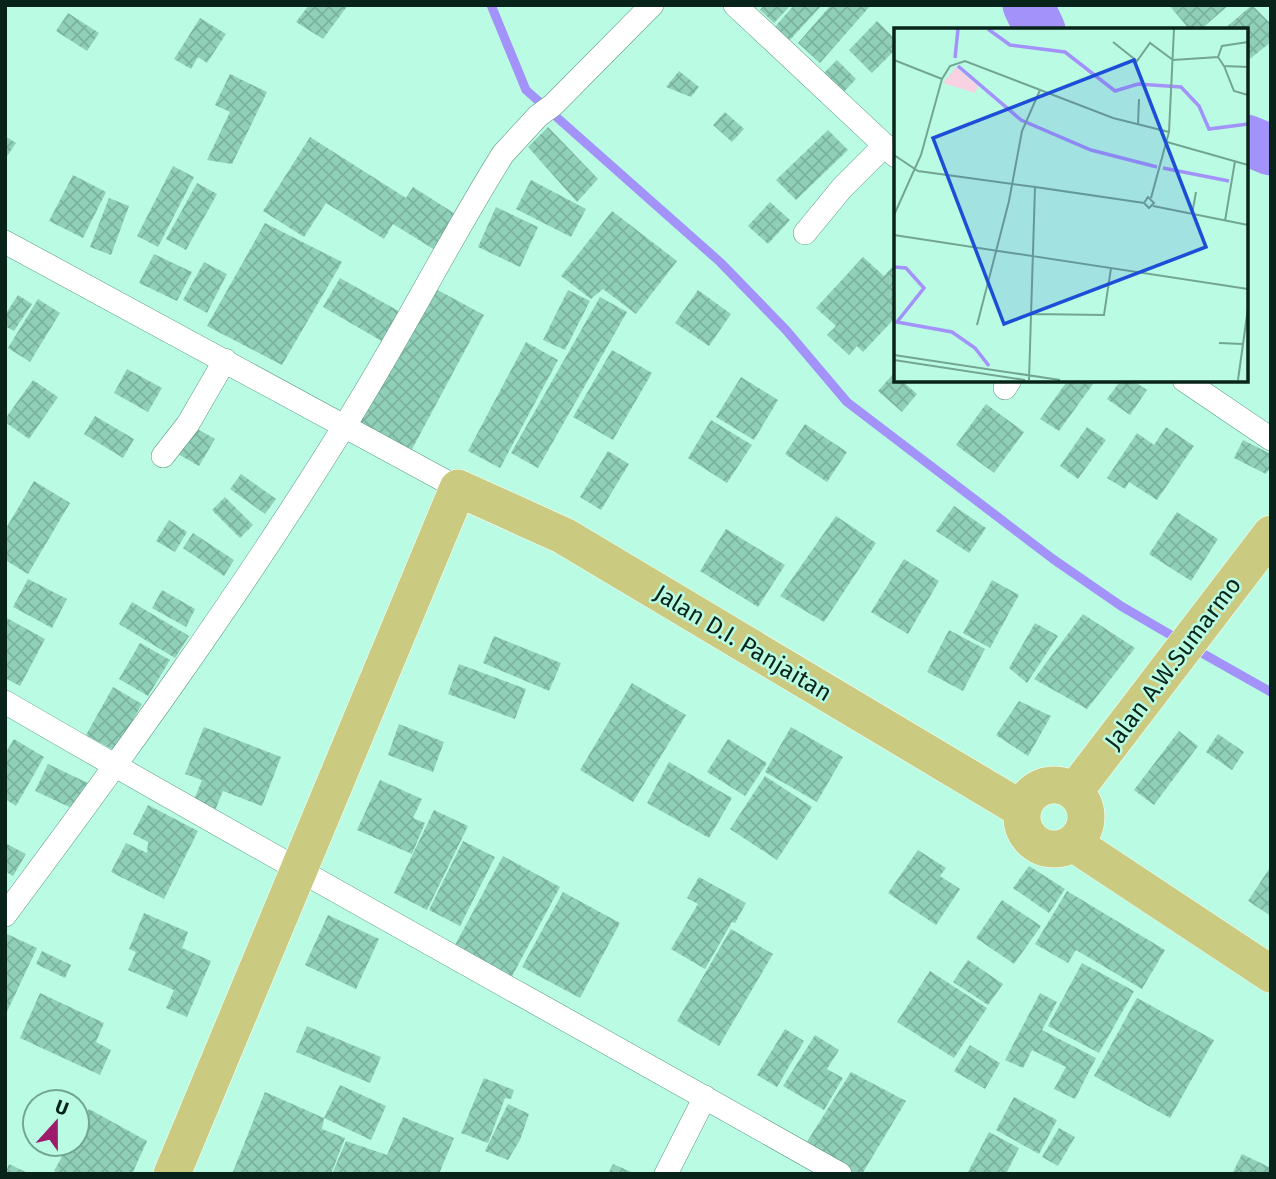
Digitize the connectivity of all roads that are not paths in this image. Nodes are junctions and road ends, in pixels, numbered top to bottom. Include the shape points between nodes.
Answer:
1 (652, 5) edge
2 (735, 5) edge
3 (890, 151) edge
4 (804, 233) dead end
5 (5, 242) edge
6 (225, 360) junction
7 (1187, 382) edge
8 (345, 426) junction
9 (1271, 439) edge
10 (163, 456) dead end
11 (458, 488) junction
12 (1271, 534) edge
13 (5, 702) edge
14 (116, 767) junction
15 (1074, 792) junction
16 (1023, 810) junction
17 (1073, 844) junction
18 (298, 871) junction
19 (5, 915) edge
20 (1270, 972) edge
21 (705, 1097) junction
22 (172, 1174) edge
23 (666, 1174) edge
24 (840, 1174) edge

1 - 8 street via 503,154
2 - 3 street
3 - 4 street via 842,188
5 - 6 street
6 - 8 street
6 - 10 street via 188,424
7 - 9 street
8 - 11 street
8 - 14 street
11 - 16 main road, Jalan D.I. Panjaitan via 564,536
11 - 18 main road
12 - 15 main road, Jalan A.W.Sumarmo
13 - 14 street
14 - 18 street
14 - 19 street
15 - 16 main road via 1059,785 1044,787 1030,796
15 - 17 main road via 1086,818 1083,832
16 - 17 main road via 1025,831 1041,846 1052,849
17 - 20 main road
18 - 21 street
18 - 22 main road
21 - 23 street
21 - 24 street

